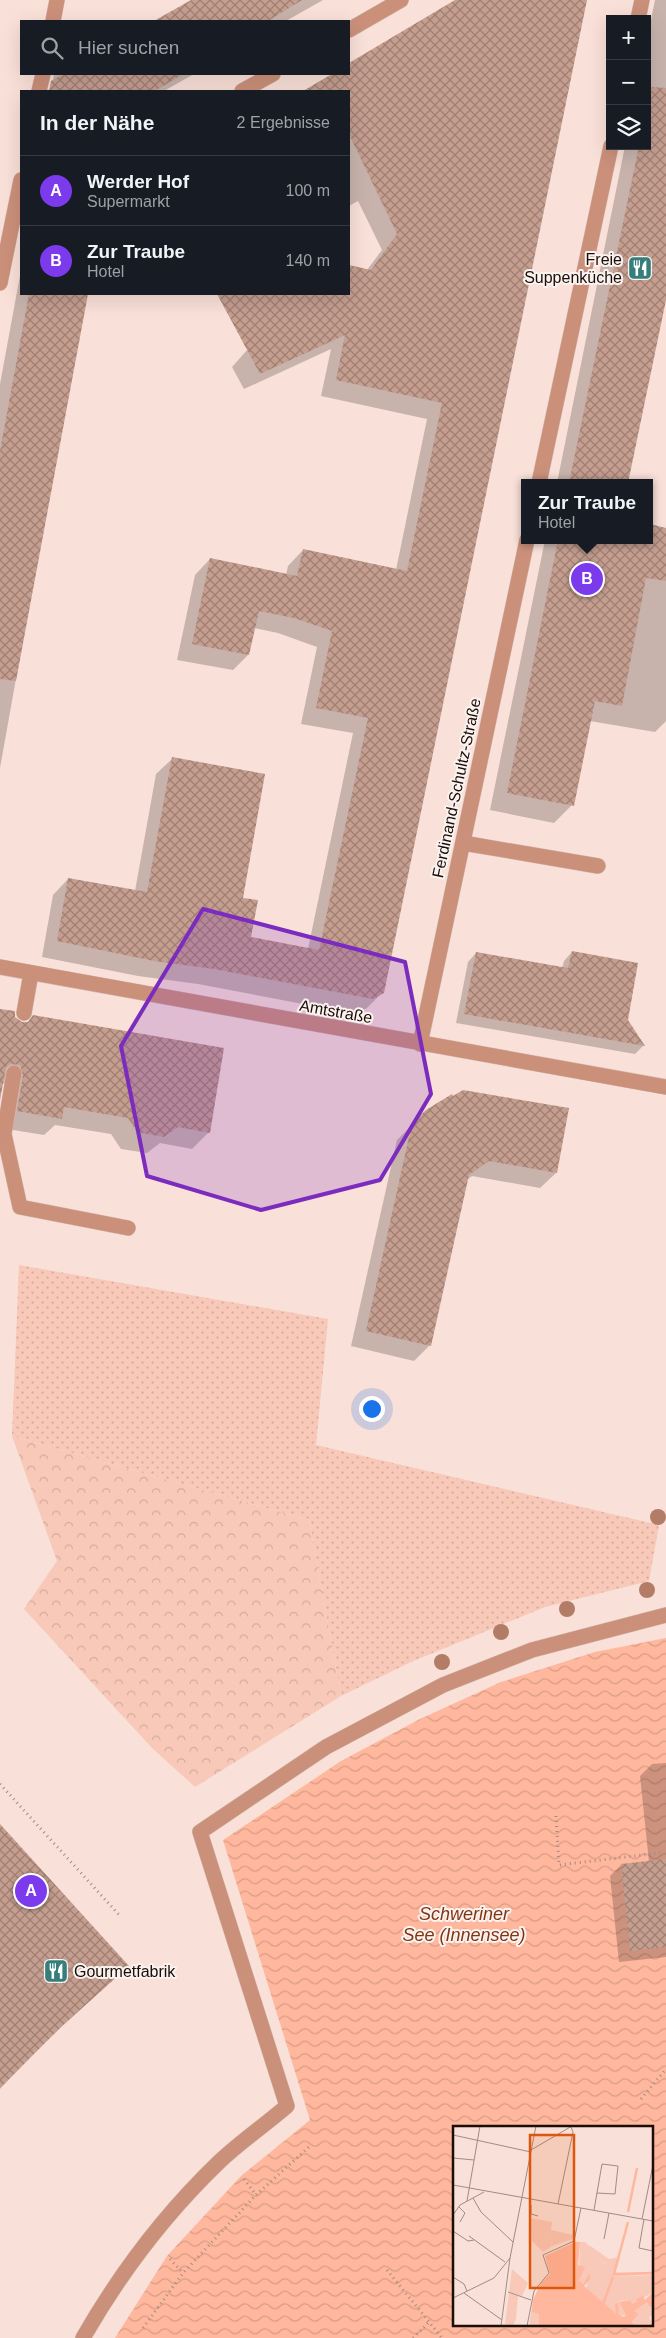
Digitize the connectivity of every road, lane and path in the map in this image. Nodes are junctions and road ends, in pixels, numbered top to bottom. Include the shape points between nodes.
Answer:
1 (57, 0) edge
2 (401, 0) edge
3 (642, 0) edge
4 (639, 15) edge
5 (53, 20) edge
6 (350, 29) edge
7 (43, 75) edge
8 (271, 75) edge
9 (39, 90) edge
10 (244, 90) edge
11 (610, 150) edge
12 (20, 190) edge
13 (17, 221) edge
14 (3, 254) edge
15 (0, 283) edge
16 (540, 479) edge
17 (526, 544) edge
18 (462, 843) junction
19 (598, 866) dead end
20 (0, 968) edge
21 (31, 973) junction
22 (24, 1013) dead end
23 (420, 1044) junction
24 (14, 1073) dead end
25 (666, 1087) edge
26 (128, 1228) dead end
27 (666, 1615) edge
28 (0, 1784) edge
29 (556, 1816) dead end
30 (660, 1853) dead end
31 (122, 1917) dead end
32 (666, 2069) edge
33 (641, 2099) dead end
34 (310, 2146) dead end
35 (241, 2176) dead end
36 (256, 2195) junction
37 (167, 2256) dead end
38 (387, 2270) dead end
39 (183, 2272) junction
40 (428, 2322) junction
41 (143, 2328) dead end
42 (83, 2338) edge
43 (413, 2338) edge
44 (442, 2338) edge

1 - 5 street
2 - 6 street
3 - 4 street
7 - 9 street
8 - 10 street
11 - 16 street
12 - 13 street
13 - 14 street
14 - 15 street
17 - 18 street, Ferdinand-Schultz-Straße
18 - 19 street
18 - 23 street, Ferdinand-Schultz-Straße
20 - 21 street, Amtstraße
21 - 22 street
21 - 23 street, Amtstraße
23 - 25 street, Amtstraße
24 - 26 street via 4,1134 20,1207
27 - 42 street via 532,1650 443,1685 326,1747 200,1832 287,2106 220,2161 182,2200 146,2244
28 - 31 path
29 - 30 path via 559,1865
32 - 33 path
34 - 36 path
35 - 36 path
36 - 39 path
37 - 39 path
38 - 40 path
39 - 41 path
40 - 43 path
40 - 44 path

